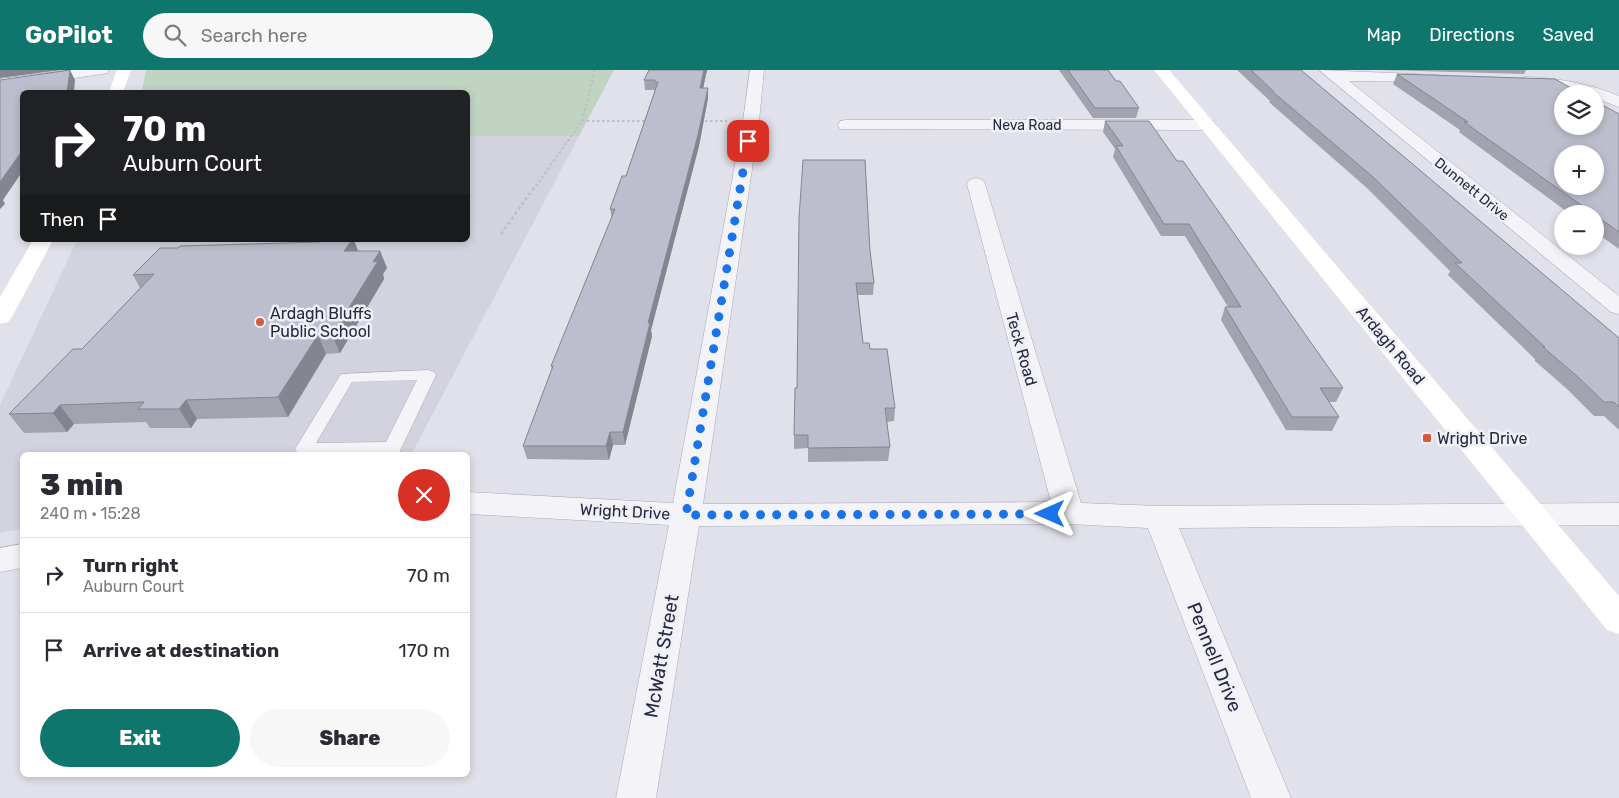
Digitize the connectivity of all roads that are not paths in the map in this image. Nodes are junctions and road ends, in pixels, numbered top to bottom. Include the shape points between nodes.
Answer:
1 (102, 70) edge
2 (124, 70) edge
3 (758, 70) edge
4 (1161, 70) edge
5 (1329, 73) edge
6 (1450, 79) edge
7 (1508, 80) edge
8 (0, 84) edge
9 (117, 90) edge
10 (1619, 102) edge
11 (846, 125) dead end
12 (1208, 125) junction
13 (976, 184) dead end
14 (42, 242) edge
15 (1619, 307) edge
16 (0, 317) edge
17 (390, 452) edge
18 (470, 503) edge
19 (1069, 513) junction
20 (1619, 514) edge
21 (686, 515) junction
22 (1532, 516) junction
23 (1159, 517) junction
24 (20, 556) edge
25 (0, 560) edge
26 (1619, 620) edge
27 (636, 798) edge
28 (1271, 798) edge

1 - 8 street
2 - 9 street
3 - 21 street, McWatt Street
4 - 12 street, Ardagh Road
5 - 6 street
5 - 15 street, Dunnett Drive
7 - 10 street via 1557,82 1597,92
11 - 12 street, Neva Road
12 - 22 street, Ardagh Road
13 - 19 street, Teck Road
14 - 16 street
17 - 17 lane via 428,375 348,377 304,449
18 - 21 street, Wright Drive
19 - 21 street, Wright Drive
19 - 23 street, Wright Drive
20 - 22 street, Wright Drive
21 - 27 street, McWatt Street
22 - 23 street, Wright Drive
22 - 26 street, Ardagh Road
23 - 28 street, Pennell Drive
24 - 25 street

